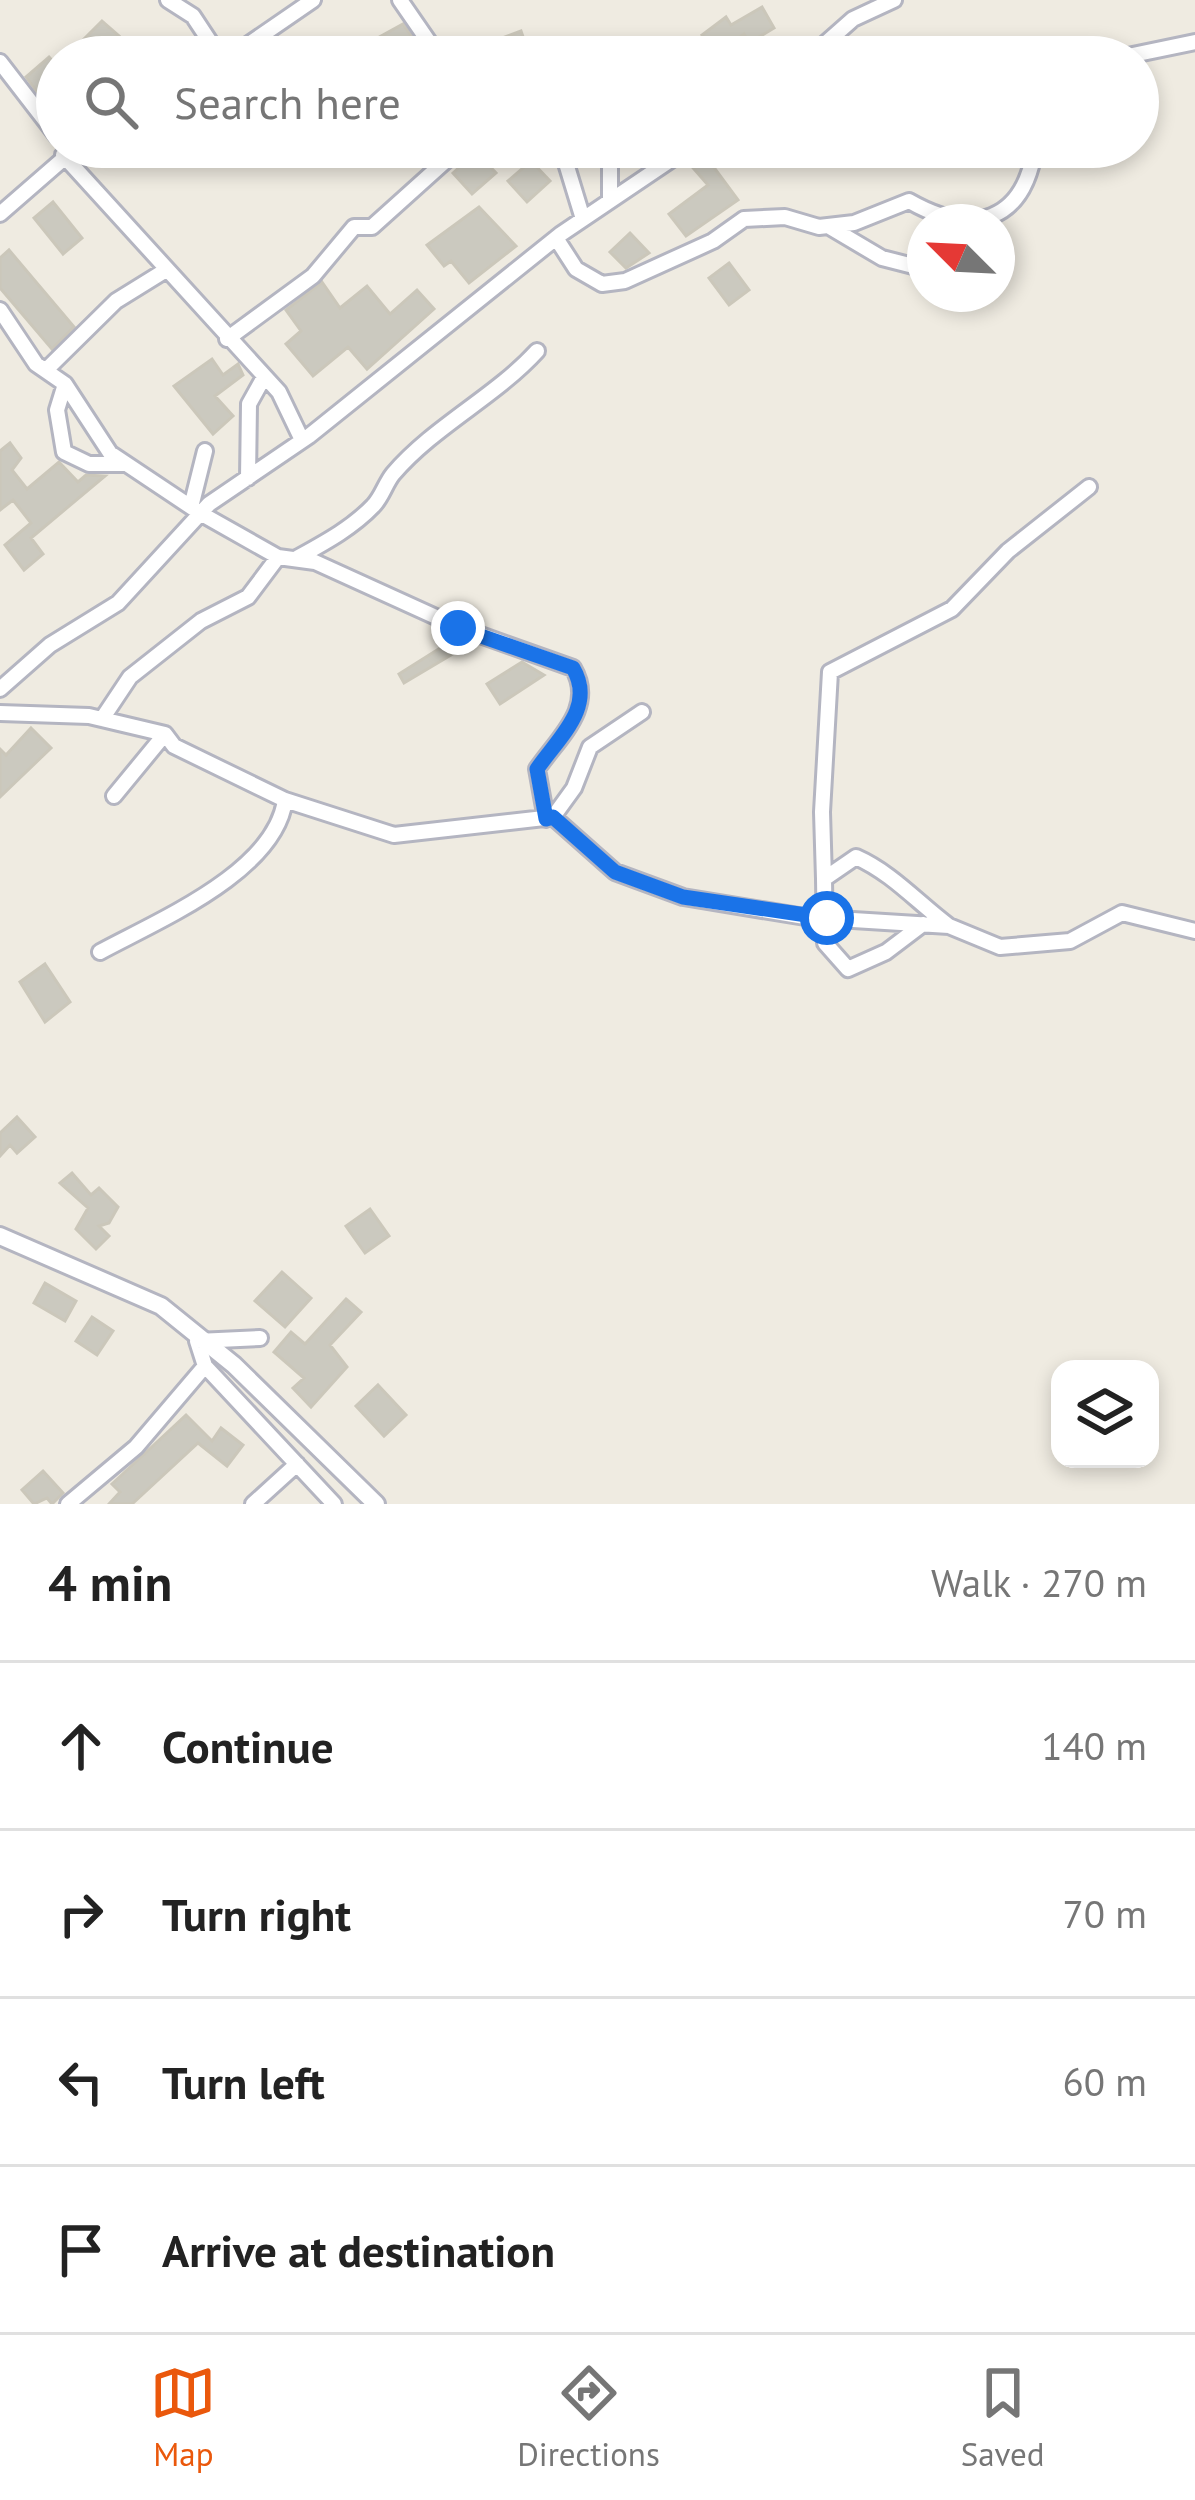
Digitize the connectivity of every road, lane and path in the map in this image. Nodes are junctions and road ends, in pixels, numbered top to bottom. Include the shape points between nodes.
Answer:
1 (168, 0) edge
2 (313, 0) edge
3 (400, 0) edge
4 (894, 0) edge
5 (206, 36) edge
6 (261, 36) edge
7 (425, 36) edge
8 (834, 36) edge
9 (1195, 43) edge
10 (1159, 50) edge
11 (0, 62) edge
12 (36, 109) edge
13 (49, 168) edge
14 (83, 168) edge
15 (438, 168) edge
16 (567, 168) edge
17 (610, 168) edge
18 (658, 168) edge
19 (1032, 168) edge
20 (610, 201) junction
21 (914, 204) edge
22 (1013, 204) edge
23 (0, 214) edge
24 (583, 219) junction
25 (828, 226) junction
26 (556, 238) junction
27 (907, 264) edge
28 (166, 270) junction
29 (0, 310) edge
30 (227, 339) junction
31 (537, 351) dead end
32 (46, 370) junction
33 (264, 376) junction
34 (65, 384) junction
35 (302, 440) junction
36 (205, 451) dead end
37 (128, 464) junction
38 (248, 478) junction
39 (1089, 487) dead end
40 (196, 510) junction
41 (278, 557) junction
42 (295, 559) junction
43 (0, 689) edge
44 (0, 712) edge
45 (642, 712) dead end
46 (102, 719) junction
47 (165, 734) junction
48 (114, 796) dead end
49 (285, 800) junction
50 (549, 818) junction
51 (824, 879) junction
52 (827, 918) junction
53 (922, 924) junction
54 (949, 926) junction
55 (1195, 931) edge
56 (100, 952) dead end
57 (0, 1236) edge
58 (260, 1338) dead end
59 (197, 1341) junction
60 (205, 1366) junction
61 (297, 1464) junction
62 (88, 1487) junction
63 (68, 1504) edge
64 (87, 1504) edge
65 (253, 1504) edge
66 (334, 1504) edge
67 (376, 1504) edge

1 - 5 street
2 - 6 street
3 - 7 street
4 - 8 street
9 - 10 street
11 - 12 street
13 - 23 street
14 - 28 street
15 - 30 street via 372,227 354,227 313,276
16 - 24 street
17 - 20 street
18 - 20 street
19 - 22 street
20 - 24 street
21 - 25 street
24 - 26 street
25 - 26 street via 744,219 713,241 602,284 576,268
25 - 27 street
26 - 35 street
28 - 30 street
28 - 32 street via 116,301
29 - 32 street
30 - 33 street
31 - 42 street via 394,474 376,504
32 - 34 street
33 - 35 street
33 - 38 street via 249,404
34 - 37 street via 84,420
34 - 37 street via 57,410 64,452 89,464
35 - 38 street
36 - 40 street
37 - 40 street
38 - 40 street
39 - 51 street via 1008,550 952,609 830,672
40 - 41 street
40 - 43 street via 118,603 50,645
41 - 42 street
41 - 46 street via 248,597 201,621 130,677
42 - 50 street via 573,668 582,684 579,713 537,769
44 - 46 street
45 - 50 street via 590,747 574,788
46 - 47 street
47 - 48 street
47 - 49 street via 174,746
49 - 50 street via 394,835
49 - 56 street via 282,824 234,873
50 - 52 street via 615,872 666,891
51 - 52 street
51 - 54 street via 856,857 886,871
52 - 53 street
52 - 53 street via 825,943 848,969
53 - 54 street
54 - 55 street via 1000,946 1070,941 1122,913
57 - 59 street via 161,1306
58 - 59 street
59 - 60 street
59 - 67 street via 234,1365
60 - 61 street
60 - 62 street via 136,1447
61 - 65 street
61 - 66 street
62 - 63 street
62 - 64 street

